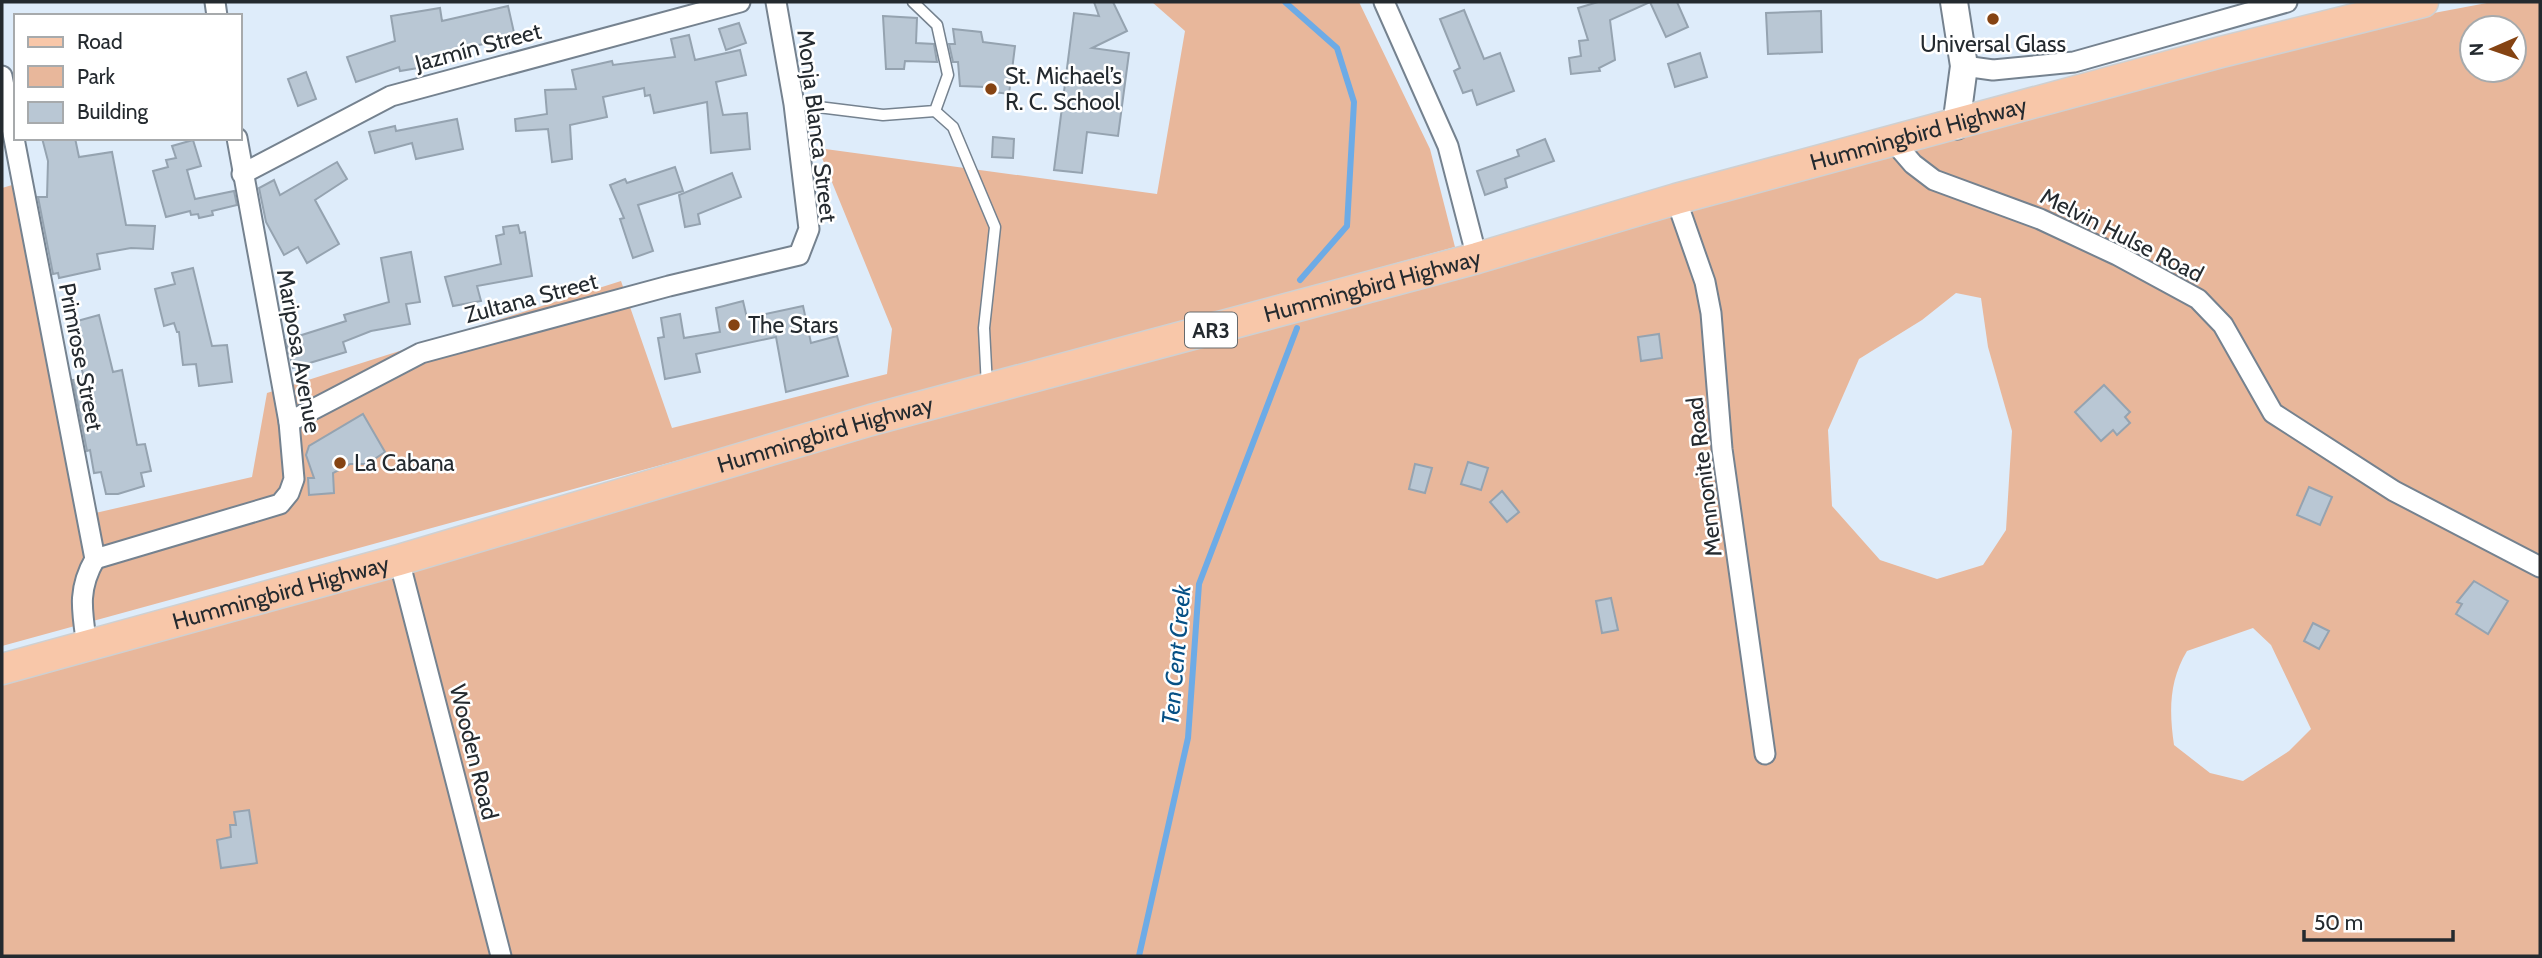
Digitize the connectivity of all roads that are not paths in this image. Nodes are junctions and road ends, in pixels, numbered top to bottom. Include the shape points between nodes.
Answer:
1 (740, 2) edge
2 (776, 2) edge
3 (913, 2) edge
4 (1384, 2) edge
5 (1954, 2) edge
6 (2287, 2) edge
7 (2423, 2) edge
8 (1964, 66) junction
9 (2, 76) edge
10 (794, 104) junction
11 (934, 111) junction
12 (1956, 126) junction
13 (14, 138) edge
14 (14, 140) edge
15 (237, 140) edge
16 (1894, 142) junction
17 (242, 174) junction
18 (1676, 199) junction
19 (799, 255) joint
20 (1477, 258) junction
21 (987, 391) junction
22 (289, 422) junction
23 (95, 559) junction
24 (399, 560) junction
25 (2540, 567) edge
26 (86, 646) junction
27 (2, 668) edge
28 (1765, 754) dead end
29 (501, 956) edge

1 - 17 street, Jazmín Street via 391,96
2 - 10 street, Monja Blanca Street
3 - 11 lane via 937,25 948,75
4 - 20 street via 1447,146
5 - 8 street
6 - 8 street via 2074,62 1993,70
7 - 12 main road, Hummingbird Highway / AR3 via 2221,52
8 - 12 street
9 - 13 street, Primrose Street
10 - 11 lane via 883,115
10 - 19 street, Monja Blanca Street via 809,229
11 - 21 lane via 953,127 995,226 984,328
12 - 16 main road, Hummingbird Highway / AR3
14 - 23 street, Primrose Street
15 - 17 street, Mariposa Avenue
16 - 18 main road, Hummingbird Highway / AR3
16 - 25 street, Melvin Hulse Road via 1934,180 2040,219 2198,299 2224,325 2273,413 2394,491
17 - 22 street, Mariposa Avenue
18 - 20 main road, Hummingbird Highway / AR3
18 - 28 street, Mennonite Road via 1711,313 1722,449
19 - 22 street, Zultana Street via 421,353
20 - 21 main road, Hummingbird Highway / AR3
21 - 24 main road, Hummingbird Highway / AR3 via 871,420
22 - 23 street, Mariposa Avenue via 294,479 280,504
23 - 26 street via 83,579
24 - 26 main road, Hummingbird Highway / AR3
24 - 29 street, Wooden Road
26 - 27 main road, Hummingbird Highway / AR3

